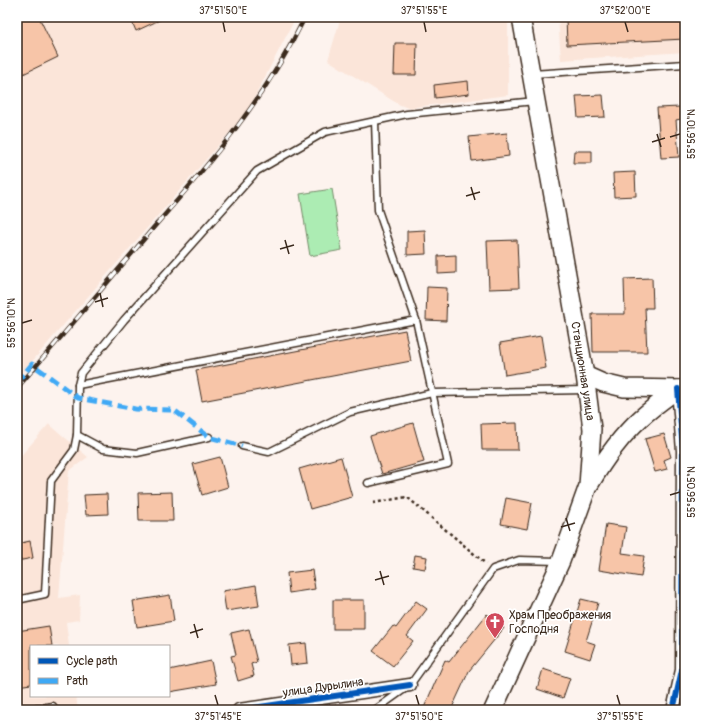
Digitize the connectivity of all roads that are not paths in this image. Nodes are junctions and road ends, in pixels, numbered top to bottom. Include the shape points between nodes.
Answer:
1 (521, 17) edge
2 (685, 64) edge
3 (531, 74) junction
4 (536, 101) junction
5 (375, 121) junction
6 (416, 320) junction
7 (586, 382) junction
8 (78, 385) junction
9 (682, 388) edge
10 (432, 393) junction
11 (77, 435) junction
12 (209, 437) dead end
13 (242, 446) dead end
14 (368, 483) dead end
15 (588, 486) junction
16 (561, 561) junction
17 (17, 600) edge
18 (410, 685) junction
19 (28, 710) edge
20 (55, 710) edge
21 (239, 710) edge
22 (375, 710) edge
23 (493, 710) edge
24 (673, 710) edge

1 - 3 main road, Станционная улица
2 - 3 lane
3 - 4 main road, Станционная улица
4 - 5 lane via 407,114
4 - 7 main road, Станционная улица
5 - 6 lane via 378,210
5 - 8 lane via 325,132 257,171 124,320 81,373
6 - 8 lane
6 - 10 lane
7 - 9 main road via 624,388
7 - 10 lane
7 - 15 main road, Станционная улица via 592,429
8 - 11 lane
9 - 15 main road via 642,417 620,440
9 - 24 street via 682,670
10 - 13 lane via 350,412 269,452
10 - 14 lane via 448,464
11 - 12 lane via 103,449 137,453
11 - 17 lane via 74,450 51,481 45,594
15 - 16 main road, Станционная улица
16 - 18 lane via 519,560 493,569
16 - 23 main road, Станционная улица
18 - 21 street, улица Дурылина
18 - 22 lane
19 - 20 lane via 53,706

